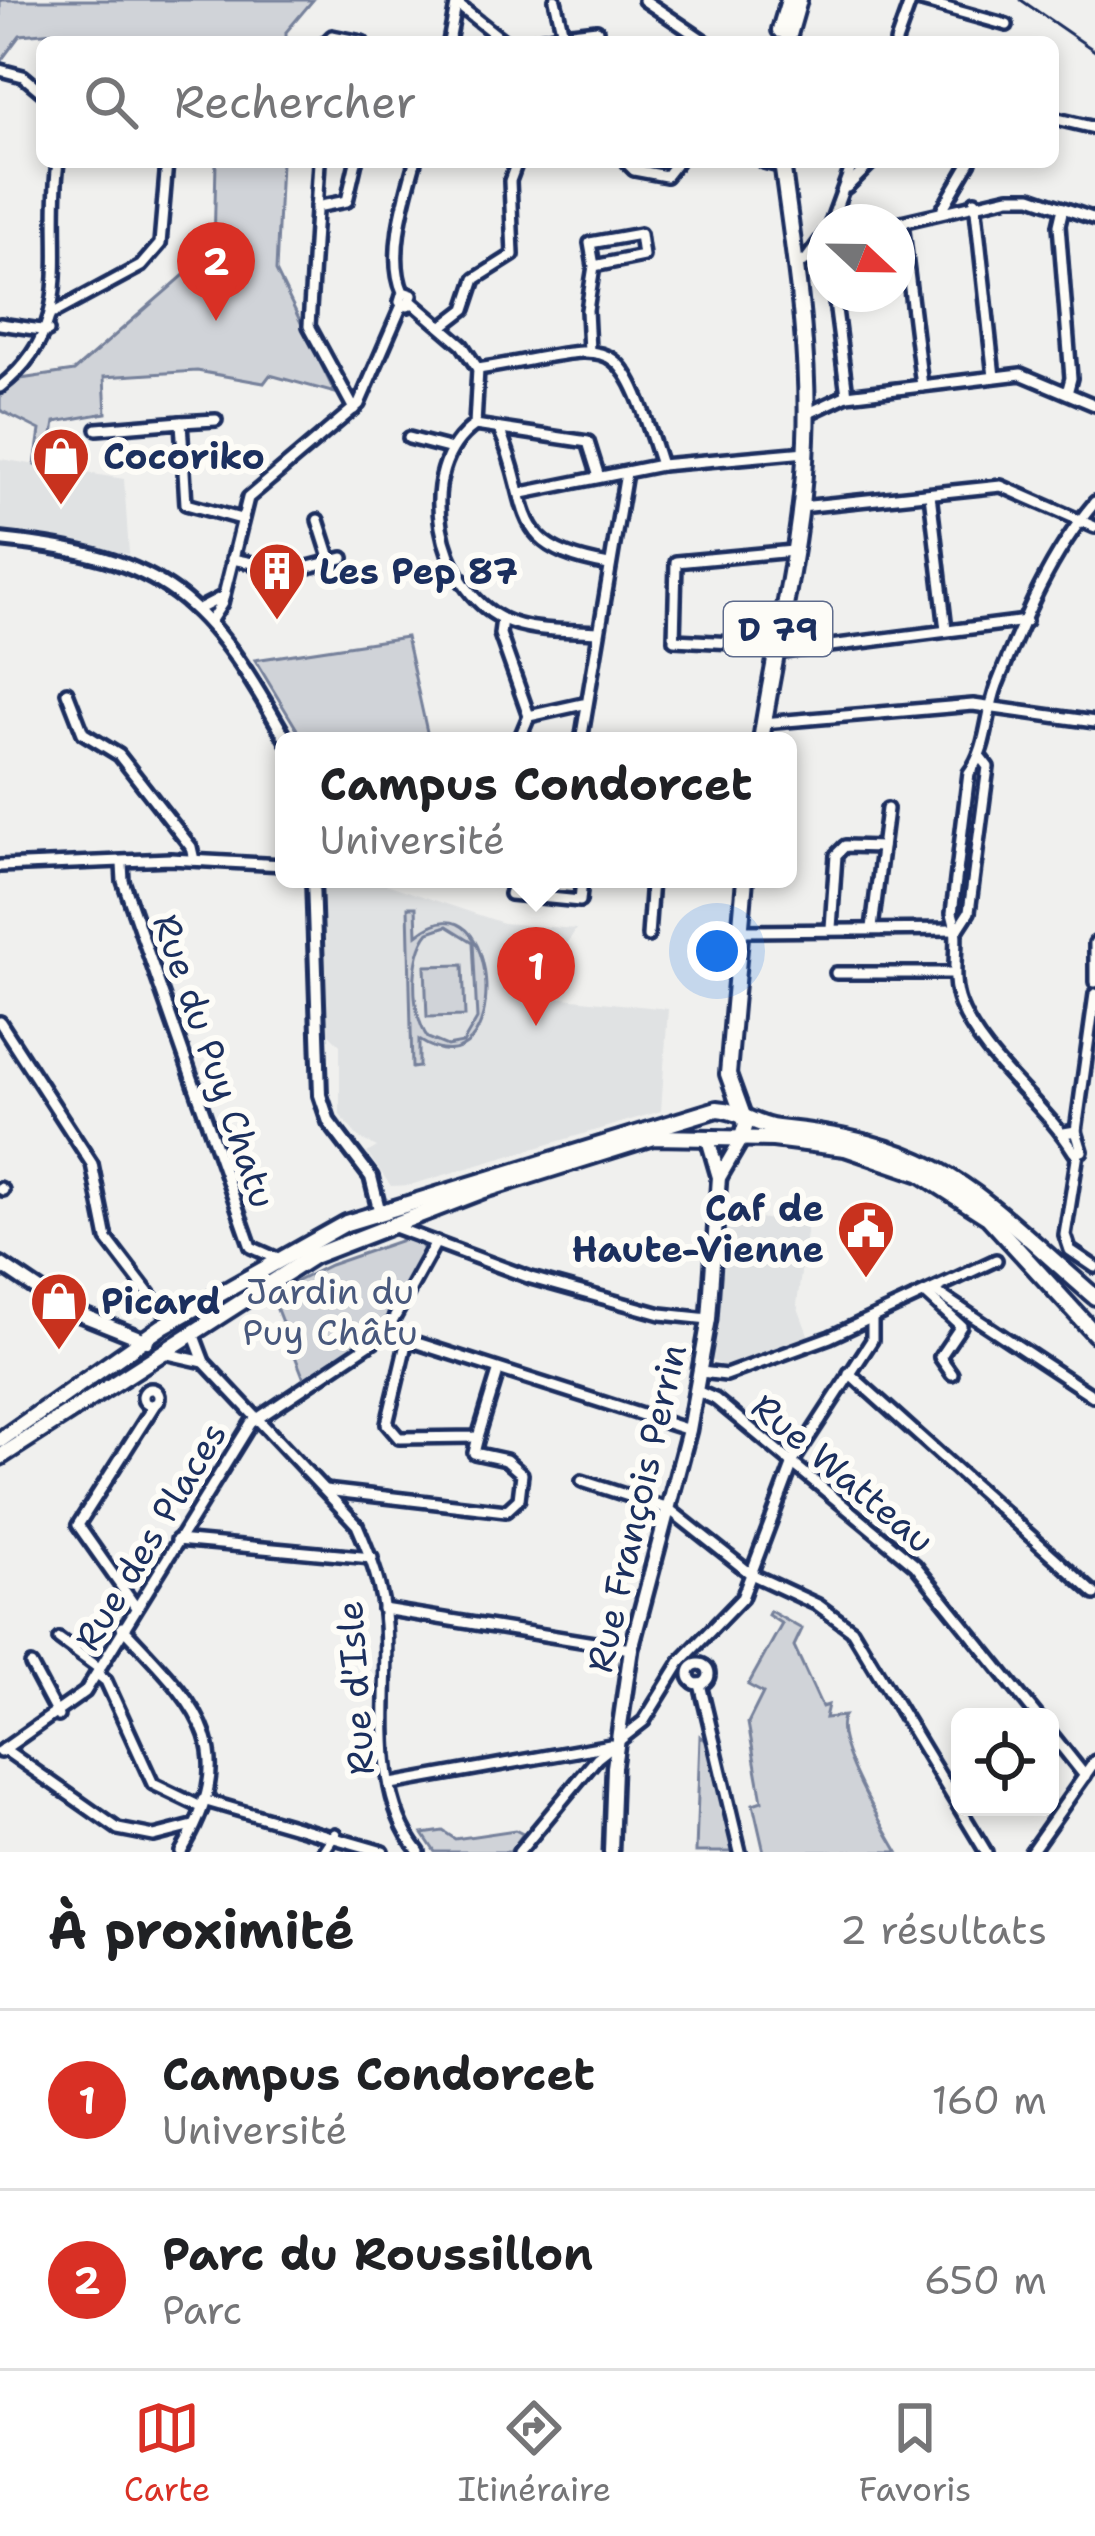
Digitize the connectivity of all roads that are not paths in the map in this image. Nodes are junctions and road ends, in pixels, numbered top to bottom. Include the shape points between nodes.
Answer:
1 (555, 0) edge
2 (644, 0) edge
3 (789, 0) edge
4 (799, 0) edge
5 (915, 0) edge
6 (457, 2) edge
7 (1007, 25) dead end
8 (597, 30) dead end
9 (563, 34) junction
10 (450, 36) edge
11 (498, 36) edge
12 (553, 36) edge
13 (697, 36) edge
14 (784, 36) edge
15 (785, 36) edge
16 (899, 36) edge
17 (0, 70) edge
18 (36, 87) edge
19 (1059, 119) edge
20 (1095, 128) edge
21 (57, 168) edge
22 (166, 168) edge
23 (319, 168) edge
24 (355, 168) edge
25 (414, 168) edge
26 (515, 168) edge
27 (638, 168) edge
28 (653, 168) edge
29 (672, 168) edge
30 (782, 168) edge
31 (851, 168) edge
32 (866, 168) edge
33 (966, 168) edge
34 (654, 176) junction
35 (843, 190) junction
36 (975, 201) junction
37 (838, 204) edge
38 (316, 207) junction
39 (943, 208) junction
40 (1063, 208) junction
41 (915, 217) edge
42 (1095, 219) edge
43 (807, 259) edge
44 (794, 265) junction
45 (594, 266) junction
46 (407, 304) junction
47 (836, 312) edge
48 (911, 312) edge
49 (52, 314) junction
50 (0, 324) edge
51 (442, 326) junction
52 (48, 331) junction
53 (589, 351) junction
54 (478, 370) junction
55 (994, 377) junction
56 (922, 386) junction
57 (0, 387) edge
58 (1067, 393) junction
59 (847, 395) junction
60 (1095, 405) edge
61 (354, 409) junction
62 (807, 414) junction
63 (216, 420) dead end
64 (181, 422) junction
65 (476, 425) junction
66 (97, 429) dead end
67 (499, 429) junction
68 (409, 438) dead end
69 (452, 449) junction
70 (806, 452) junction
71 (661, 465) junction
72 (626, 473) junction
73 (599, 477) junction
74 (522, 493) junction
75 (930, 494) junction
76 (1095, 502) edge
77 (802, 507) junction
78 (241, 519) junction
79 (318, 520) dead end
80 (1078, 521) junction
81 (1095, 527) edge
82 (0, 539) edge
83 (793, 551) junction
84 (232, 559) junction
85 (609, 566) junction
86 (224, 596) junction
87 (200, 609) junction
88 (502, 619) junction
89 (211, 620) junction
90 (1026, 621) junction
91 (946, 630) junction
92 (597, 632) junction
93 (775, 649) junction
94 (67, 692) dead end
95 (584, 704) junction
96 (992, 706) junction
97 (529, 716) junction
98 (1095, 722) edge
99 (763, 724) junction
100 (281, 732) edge
101 (521, 732) edge
102 (582, 732) edge
103 (762, 732) edge
104 (981, 758) junction
105 (887, 809) dead end
106 (882, 847) junction
107 (194, 860) junction
108 (122, 864) junction
109 (275, 864) edge
110 (0, 866) edge
111 (313, 888) edge
112 (512, 888) edge
113 (581, 888) edge
114 (651, 888) edge
115 (744, 888) edge
116 (831, 928) junction
117 (872, 928) junction
118 (958, 929) junction
119 (740, 932) junction
120 (648, 936) dead end
121 (1095, 943) edge
122 (836, 973) dead end
123 (952, 973) junction
124 (1095, 982) edge
125 (1095, 994) edge
126 (0, 1022) edge
127 (728, 1074) junction
128 (705, 1112) junction
129 (742, 1115) junction
130 (1070, 1132) junction
131 (708, 1139) junction
132 (741, 1140) junction
133 (1082, 1151) edge
134 (719, 1177) junction
135 (410, 1210) junction
136 (387, 1218) junction
137 (436, 1242) junction
138 (278, 1259) junction
139 (996, 1260) dead end
140 (0, 1264) edge
141 (1095, 1268) edge
142 (931, 1293) junction
143 (1095, 1298) edge
144 (709, 1319) junction
145 (872, 1320) junction
146 (186, 1326) junction
147 (102, 1327) junction
148 (386, 1333) junction
149 (1095, 1334) edge
150 (406, 1344) junction
151 (157, 1348) junction
152 (121, 1360) junction
153 (204, 1362) junction
154 (498, 1372) junction
155 (701, 1372) junction
156 (849, 1373) junction
157 (952, 1374) dead end
158 (697, 1391) junction
159 (1094, 1397) edge
160 (154, 1404) dead end
161 (255, 1418) junction
162 (689, 1430) junction
163 (478, 1437) junction
164 (0, 1440) edge
165 (0, 1457) edge
166 (793, 1465) junction
167 (582, 1481) dead end
168 (325, 1490) junction
169 (669, 1509) junction
170 (177, 1540) junction
171 (372, 1558) junction
172 (751, 1574) junction
173 (1095, 1594) edge
174 (134, 1606) junction
175 (383, 1609) junction
176 (122, 1627) junction
177 (59, 1639) dead end
178 (631, 1649) junction
179 (686, 1664) junction
180 (31, 1665) dead end
181 (99, 1672) junction
182 (700, 1684) junction
183 (1031, 1708) edge
184 (58, 1716) junction
185 (1059, 1743) edge
186 (617, 1744) junction
187 (2, 1750) edge
188 (1095, 1761) edge
189 (1085, 1775) junction
190 (391, 1784) junction
191 (202, 1804) junction
192 (194, 1826) junction
193 (335, 1834) junction
194 (181, 1852) edge
195 (323, 1852) edge
196 (383, 1852) edge
197 (419, 1852) edge
198 (519, 1852) edge
199 (611, 1852) edge
200 (740, 1852) edge
201 (986, 1852) edge
202 (1031, 1852) edge

1 - 9 street
2 - 13 street
3 - 14 main road
4 - 15 main road
5 - 7 street
5 - 16 street
6 - 10 street
6 - 11 street
8 - 9 street
9 - 12 street
17 - 18 street
19 - 20 street
21 - 49 street
22 - 49 street via 160,244 141,266
23 - 38 street
24 - 38 street via 347,201
25 - 46 street via 398,279 410,293
26 - 51 street via 513,255 475,279 465,309
27 - 34 street
28 - 34 street
29 - 34 street
30 - 44 main road, D 79
31 - 35 street
32 - 35 street
33 - 39 street
35 - 37 street
36 - 39 street
36 - 40 street via 1031,197
36 - 55 street
38 - 61 street via 309,326
39 - 41 street
40 - 42 street
40 - 58 street
43 - 44 street
44 - 62 main road, D 79
45 - 45 street via 643,256 640,234 590,243
45 - 53 street
46 - 51 street
46 - 61 street
47 - 59 street
48 - 56 street
49 - 52 street
50 - 52 street
51 - 54 street
52 - 57 street via 27,366
53 - 54 street
53 - 71 street via 612,355 630,372
54 - 65 street
55 - 56 street
55 - 58 street via 1021,374
56 - 59 street
58 - 60 street
59 - 62 street
61 - 78 street via 259,484
62 - 70 main road, D 79
63 - 64 street
64 - 66 street
64 - 78 street via 186,504
65 - 67 street
65 - 69 street
67 - 73 street via 588,442
67 - 74 street
68 - 69 street
69 - 88 street via 440,502 448,554 470,594
70 - 71 street
70 - 77 main road, D 79
71 - 72 street
72 - 73 street
72 - 85 street
73 - 74 street
74 - 85 street via 529,530 552,550
75 - 77 street
75 - 80 street via 1001,486
75 - 91 street
76 - 80 street
77 - 83 main road, D 79
78 - 84 street
79 - 84 street via 337,559 293,571
80 - 81 street
80 - 90 street
82 - 87 street via 105,554
83 - 93 main road, D 79
83 - 93 street via 676,562 674,640
84 - 86 street
85 - 92 street
86 - 87 street
86 - 89 street
87 - 89 street
88 - 92 street
88 - 97 street
89 - 100 street
90 - 91 street
90 - 96 street
91 - 93 street
92 - 95 street
93 - 99 main road, D 79
94 - 107 street via 83,733 119,755
95 - 97 street
95 - 102 street
96 - 98 street
96 - 99 street
96 - 104 street
97 - 101 street
99 - 103 main road, D 79
104 - 118 street via 969,773 952,913
104 - 118 street via 988,767 970,906
105 - 106 street
106 - 116 street via 845,846 836,855
106 - 117 street
107 - 108 street
107 - 109 street
108 - 110 street
108 - 138 street, Rue du Puy Chatu via 251,1247
111 - 136 street via 320,1095
112 - 113 street via 510,894 580,901
114 - 120 street
115 - 119 main road, Rue François Perrin
116 - 117 street
116 - 119 street
117 - 118 street
118 - 123 street
119 - 127 main road, Rue François Perrin
121 - 124 street
122 - 123 street
123 - 130 street via 964,1014
125 - 130 street
126 - 146 street via 92,1164 107,1239 159,1307
127 - 128 main road, Rue François Perrin
127 - 129 main road, Rue François Perrin
128 - 129 main road
128 - 131 main road, Rue François Perrin
128 - 135 main road
129 - 132 main road, Rue François Perrin
129 - 143 main road via 772,1128 864,1138 924,1161 1002,1212
130 - 133 street
131 - 132 main road
131 - 134 main road, Rue François Perrin
131 - 135 main road via 653,1136
132 - 134 main road, Rue François Perrin
132 - 149 main road via 845,1148 921,1174 988,1217
133 - 141 street via 1064,1235
134 - 144 main road, Rue François Perrin
135 - 136 main road
135 - 136 main road
135 - 137 street
136 - 137 street
136 - 138 main road
136 - 146 main road
137 - 144 street via 531,1278
137 - 148 street, Rue des Places
138 - 146 main road
139 - 142 street
140 - 147 main road
142 - 145 street
142 - 157 street via 961,1326 940,1358
142 - 159 street
144 - 155 main road, Rue François Perrin
145 - 155 street via 726,1375
145 - 156 street via 874,1335
146 - 151 main road
146 - 151 main road
146 - 153 street, Rue d'Isle
147 - 151 main road
147 - 152 main road
148 - 150 street
148 - 161 street, Rue des Places
150 - 154 street
150 - 163 street via 390,1433
151 - 152 main road
151 - 153 street
151 - 165 main road
152 - 164 main road
153 - 161 street, Rue d'Isle
154 - 162 street
154 - 163 street
155 - 158 main road, Rue François Perrin
156 - 166 street
156 - 173 street
158 - 162 main road, Rue François Perrin
158 - 166 street, Rue Watteau
160 - 174 street via 78,1525
161 - 168 street, Rue d'Isle
161 - 170 street, Rue des Places
162 - 169 main road, Rue François Perrin
163 - 168 street via 474,1453 506,1460 522,1474 519,1499 506,1511
166 - 172 street
166 - 183 street, Rue Watteau via 915,1565
167 - 169 street
168 - 171 street, Rue d'Isle via 357,1525
169 - 172 street
169 - 178 main road, Rue François Perrin
170 - 171 street
170 - 174 street, Rue des Places
171 - 175 street, Rue d'Isle
172 - 179 street via 742,1598
172 - 201 street via 852,1630
174 - 176 street, Rue des Places
175 - 178 street
175 - 190 street, Rue d'Isle
176 - 181 street, Rue des Places
176 - 191 street via 208,1734
177 - 181 street
178 - 186 main road, Rue François Perrin
179 - 182 street
179 - 182 street via 708,1669
179 - 186 street
180 - 184 street
181 - 184 street, Rue des Places
181 - 191 street via 152,1784
182 - 200 street
184 - 187 street, Rue des Places
185 - 189 street
186 - 190 street
186 - 198 street
186 - 199 main road, Rue François Perrin
187 - 192 street via 118,1829 154,1836
188 - 189 street
189 - 202 street
190 - 197 street, Rue d'Isle
191 - 192 street
191 - 193 street
192 - 194 street
193 - 195 street
193 - 196 street

